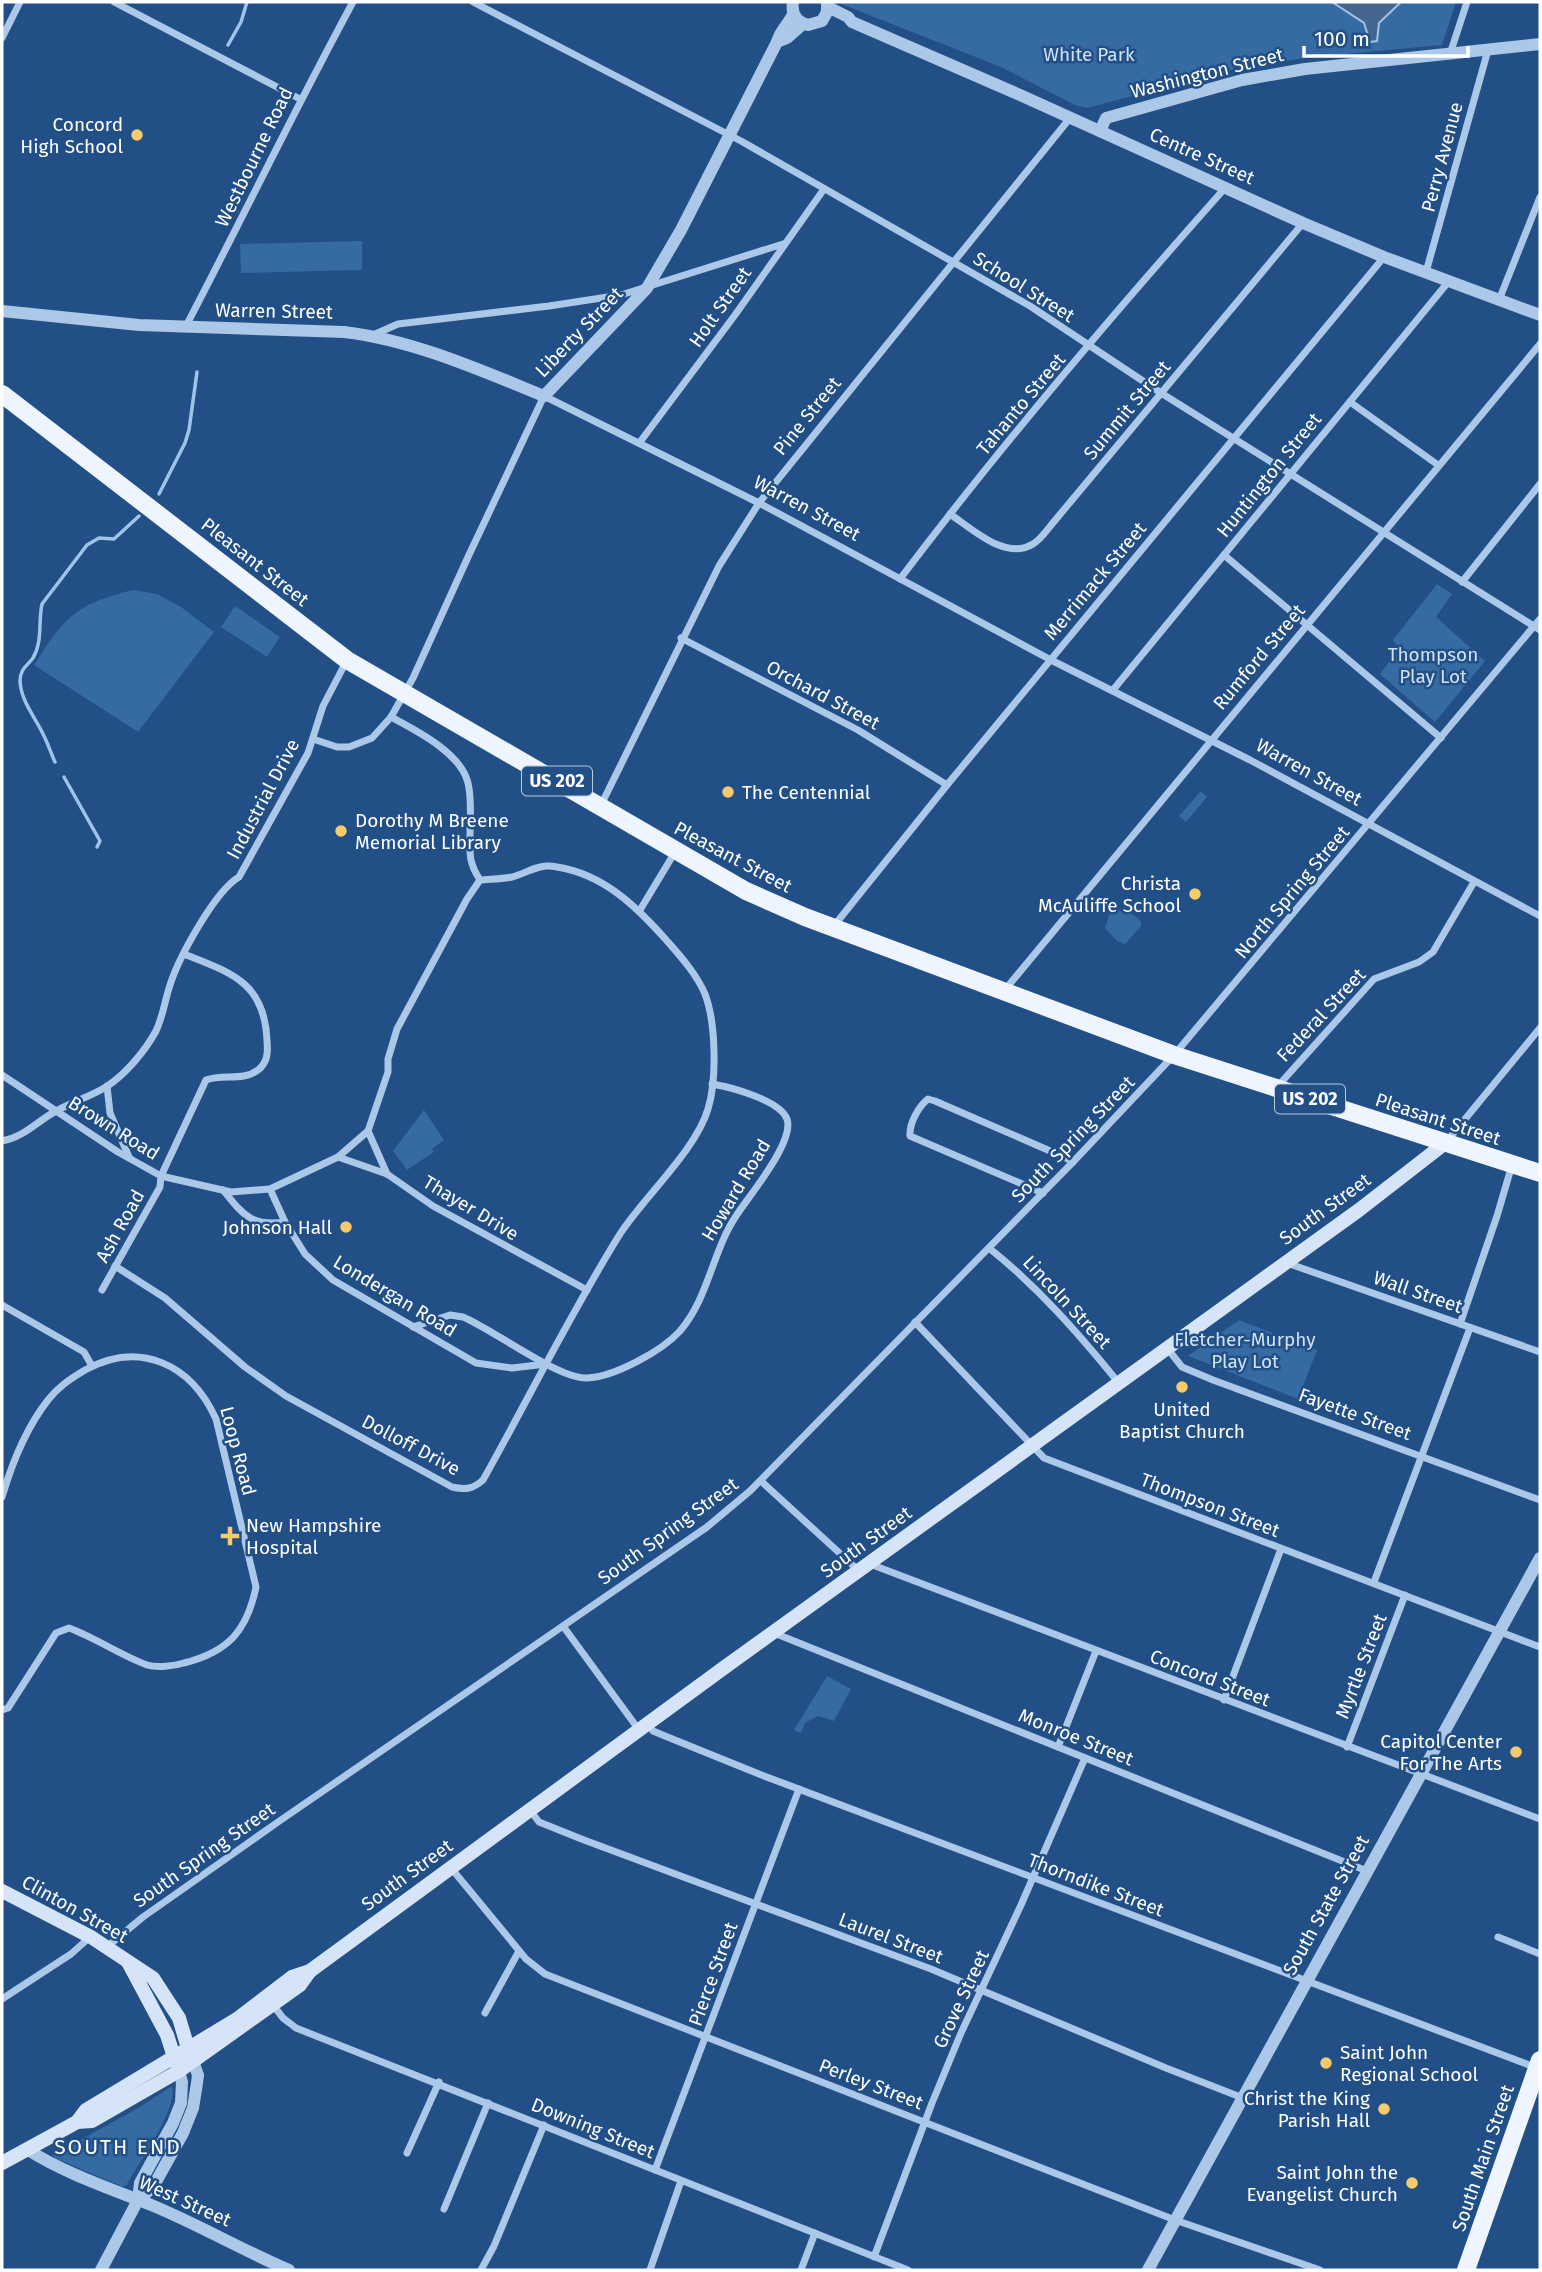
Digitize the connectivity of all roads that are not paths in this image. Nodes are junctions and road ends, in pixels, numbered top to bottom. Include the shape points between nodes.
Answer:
1 (20, 2) edge
2 (114, 2) edge
3 (353, 2) edge
4 (473, 2) edge
5 (1467, 2) edge
6 (792, 5) edge
7 (827, 5) edge
8 (822, 20) junction
9 (852, 22) junction
10 (803, 24) junction
11 (2, 38) edge
12 (777, 42) junction
13 (1540, 44) edge
14 (1488, 50) junction
15 (1450, 54) junction
16 (300, 99) junction
17 (1070, 118) junction
18 (1100, 131) junction
19 (728, 135) junction
20 (1225, 188) junction
21 (824, 189) junction
22 (1540, 197) edge
23 (1303, 223) junction
24 (783, 244) junction
25 (1384, 257) junction
26 (953, 262) junction
27 (1426, 272) junction
28 (1449, 281) junction
29 (647, 288) junction
30 (1499, 300) junction
31 (2, 312) edge
32 (1540, 315) edge
33 (185, 328) junction
34 (373, 335) junction
35 (1540, 344) edge
36 (1089, 346) junction
37 (1161, 393) junction
38 (2, 394) edge
39 (544, 396) junction
40 (1350, 402) junction
41 (1235, 438) junction
42 (640, 443) junction
43 (1438, 465) junction
44 (1289, 473) junction
45 (1540, 485) edge
46 (759, 503) junction
47 (950, 514) junction
48 (1382, 532) junction
49 (1224, 555) junction
50 (901, 579) junction
51 (1462, 582) junction
52 (1540, 619) edge
53 (1306, 624) junction
54 (1537, 628) edge
55 (681, 638) junction
56 (348, 660) junction
57 (1051, 660) junction
58 (1113, 690) junction
59 (404, 694) junction
60 (391, 717) junction
61 (1441, 738) junction
62 (313, 739) junction
63 (1210, 740) junction
64 (947, 785) junction
65 (601, 806) junction
66 (1368, 826) junction
67 (675, 852) junction
68 (480, 880) junction
69 (1474, 881) junction
70 (640, 910) junction
71 (1540, 916) edge
72 (832, 927) junction
73 (184, 954) junction
74 (1003, 991) junction
75 (1540, 1028) edge
76 (1174, 1055) junction
77 (2, 1074) edge
78 (712, 1084) junction
79 (107, 1086) junction
80 (1276, 1088) junction
81 (55, 1111) junction
82 (368, 1130) junction
83 (2, 1141) edge
84 (1444, 1144) junction
85 (338, 1157) junction
86 (129, 1158) junction
87 (1073, 1162) junction
88 (1512, 1165) junction
89 (1540, 1173) edge
90 (387, 1174) junction
91 (161, 1175) junction
92 (270, 1189) junction
93 (222, 1190) junction
94 (1043, 1193) junction
95 (285, 1222) junction
96 (989, 1248) junction
97 (1285, 1262) junction
98 (115, 1266) junction
99 (102, 1290) dead end
100 (587, 1290) junction
101 (2, 1305) edge
102 (915, 1322) junction
103 (1460, 1324) junction
104 (413, 1327) junction
105 (1470, 1328) junction
106 (1167, 1349) junction
107 (1540, 1352) edge
108 (546, 1364) junction
109 (92, 1366) junction
110 (1118, 1382) junction
111 (1032, 1446) junction
112 (1422, 1455) junction
113 (761, 1481) junction
114 (2, 1497) edge
115 (1540, 1500) edge
116 (1280, 1549) junction
117 (1540, 1558) edge
118 (864, 1567) junction
119 (1374, 1582) junction
120 (1405, 1595) junction
121 (562, 1626) junction
122 (1500, 1631) junction
123 (774, 1633) junction
124 (1540, 1647) edge
125 (1097, 1651) junction
126 (1224, 1700) junction
127 (2, 1710) edge
128 (644, 1727) junction
129 (1058, 1747) junction
130 (1347, 1747) junction
131 (1085, 1758) junction
132 (1420, 1775) junction
133 (799, 1789) junction
134 (529, 1810) junction
135 (1540, 1819) edge
136 (450, 1868) junction
137 (1367, 1871) junction
138 (1032, 1878) junction
139 (2, 1891) edge
140 (756, 1903) junction
141 (91, 1937) junction
142 (1497, 1937) dead end
143 (107, 1946) junction
144 (519, 1951) junction
145 (1540, 1954) edge
146 (128, 1962) junction
147 (310, 1970) junction
148 (1306, 1982) junction
149 (982, 1990) junction
150 (2, 1999) edge
151 (273, 2005) junction
152 (485, 2014) dead end
153 (706, 2037) junction
154 (191, 2054) junction
155 (176, 2064) junction
156 (1539, 2064) edge
157 (439, 2082) junction
158 (1242, 2098) junction
159 (488, 2103) junction
160 (925, 2122) junction
161 (544, 2125) junction
162 (27, 2150) junction
163 (407, 2153) dead end
164 (2, 2163) edge
165 (655, 2170) junction
166 (681, 2181) junction
167 (138, 2200) junction
168 (444, 2209) dead end
169 (1175, 2220) junction
170 (815, 2233) junction
171 (874, 2257) junction
172 (280, 2269) edge
173 (100, 2270) edge
174 (481, 2270) edge
175 (650, 2270) edge
176 (801, 2270) edge
177 (908, 2270) edge
178 (1147, 2270) edge
179 (1320, 2270) edge
180 (1466, 2270) edge

1 - 11 street
2 - 16 street
3 - 16 street, Westbourne Road
4 - 19 street, School Street
5 - 15 street
6 - 10 street
6 - 12 street, Liberty Street via 790,21
7 - 8 street
7 - 9 street, Centre Street
8 - 9 street, Centre Street
8 - 10 street, Centre Street
9 - 17 street, Centre Street
10 - 12 street, Liberty Street
12 - 19 street, Liberty Street
13 - 14 street, Washington Street
14 - 15 street, Washington Street
14 - 27 street, Perry Avenue
15 - 18 street, Washington Street via 1242,80 1106,118
16 - 33 street, Westbourne Road
17 - 18 street, Centre Street
17 - 26 street, Pine Street
18 - 20 street, Centre Street
19 - 21 street, School Street
19 - 29 street, Liberty Street
20 - 23 street, Centre Street
20 - 36 street, Tahanto Street
21 - 24 street, Holt Street
21 - 26 street, School Street
22 - 30 street
23 - 25 street, Centre Street
23 - 37 street, Summit Street
24 - 29 street
24 - 42 street, Holt Street
25 - 27 street, Centre Street
25 - 41 street, Merrimack Street
26 - 36 street, School Street
26 - 46 street, Pine Street
27 - 28 street, Centre Street
28 - 30 street, Centre Street
28 - 40 street, Huntington Street
29 - 34 street via 549,306 398,324
29 - 39 street, Liberty Street
30 - 32 street, Centre Street
31 - 33 street, Warren Street
33 - 34 street, Warren Street
34 - 39 street, Warren Street
35 - 43 street, Rumford Street
36 - 37 street, School Street
36 - 47 street, Tahanto Street
37 - 41 street, School Street
37 - 47 street, Summit Street via 1033,544 1009,548
38 - 56 main road, Pleasant Street / US 202
39 - 42 street, Warren Street
39 - 59 street, Liberty Street
40 - 43 street
40 - 44 street, Huntington Street
41 - 44 street, School Street
41 - 57 street, Merrimack Street
42 - 46 street, Warren Street
43 - 48 street, Rumford Street
44 - 48 street, School Street
44 - 49 street, Huntington Street
45 - 51 street
46 - 50 street, Warren Street
46 - 55 street, Pine Street
47 - 50 street, Tahanto Street
48 - 51 street, School Street
48 - 53 street, Rumford Street
49 - 53 street
49 - 58 street, Huntington Street
50 - 57 street, Warren Street
51 - 54 street, School Street
52 - 54 street, North Spring Street
53 - 61 street
53 - 63 street, Rumford Street
54 - 61 street, North Spring Street
55 - 64 street, Orchard Street via 858,730
55 - 65 street, Pine Street
56 - 59 main road, Pleasant Street / US 202
56 - 62 street, Industrial Drive via 323,706
57 - 58 street, Warren Street
57 - 64 street, Merrimack Street
58 - 63 street, Warren Street
59 - 60 street, Liberty Street
59 - 65 main road, Pleasant Street / US 202
60 - 62 street, Liberty Street via 372,738 349,747
60 - 68 street via 423,735 464,771 469,785 471,865
61 - 66 street, North Spring Street
62 - 73 street, Industrial Drive via 239,877 223,890
63 - 66 street, Warren Street
63 - 74 street, Rumford Street
64 - 72 street, Merrimack Street
65 - 67 main road, Pleasant Street / US 202
66 - 69 street, Warren Street
66 - 76 street, North Spring Street
67 - 70 street
67 - 72 main road, Pleasant Street / US 202 via 747,891
68 - 70 street, Dolloff Drive via 556,866 602,883
68 - 82 street via 397,1029
69 - 71 street, Warren Street
69 - 80 street, Federal Street via 1433,952 1374,979
70 - 78 street, Dolloff Drive via 682,958 705,994 714,1036
72 - 74 main road, Pleasant Street / US 202
73 - 79 street, Industrial Drive via 156,1031
73 - 91 street, Ash Road via 254,991 267,1026 268,1052 265,1064 255,1072 206,1080
74 - 76 main road, Pleasant Street / US 202
75 - 84 street
76 - 80 main road, Pleasant Street / US 202
76 - 87 street, South Spring Street
77 - 81 street, Brown Road
78 - 100 street, Dolloff Drive via 704,1121 630,1219
78 - 108 street, Howard Road via 732,1087 778,1109 787,1118 788,1131 722,1239 695,1311 650,1356 602,1375 576,1378
79 - 81 street, Industrial Drive
79 - 86 street via 110,1113
80 - 84 main road, Pleasant Street / US 202
81 - 83 street, Industrial Drive via 21,1135
81 - 86 street, Brown Road
82 - 85 street, Brown Road
82 - 90 street
84 - 88 main road, Pleasant Street / US 202
84 - 97 main road, South Street
85 - 90 street, Thayer Drive
85 - 92 street, Brown Road
86 - 91 street, Brown Road
87 - 94 street, South Spring Street
87 - 94 street via 928,1100 923,1103 910,1136
88 - 89 main road, Pleasant Street / US 202
88 - 103 street
90 - 100 street, Thayer Drive via 433,1206
91 - 93 street, Brown Road
91 - 98 street, Ash Road via 160,1187
92 - 93 street, Brown Road
92 - 95 street, Londergan Road
93 - 95 street via 240,1212 265,1225
94 - 96 street, South Spring Street
95 - 104 street, Londergan Road via 313,1264
96 - 102 street, South Spring Street
96 - 110 street, Lincoln Street via 1074,1328
97 - 103 street, Wall Street
97 - 106 main road, South Street
98 - 99 street, Ash Road
98 - 108 street, Dolloff Drive via 165,1298 245,1367 286,1395 441,1482 464,1490 483,1480
100 - 108 street, Dolloff Drive
101 - 109 street via 84,1352
102 - 111 street, Thompson Street
102 - 113 street, South Spring Street
103 - 105 street, Wall Street
104 - 108 street, Londergan Road via 476,1363 512,1368
104 - 108 street via 450,1315 463,1317
105 - 107 street, Wall Street
105 - 112 street
106 - 110 main road, South Street
106 - 112 street, Fayette Street via 1182,1367
109 - 114 street, Loop Road via 66,1381 47,1401 11,1467
109 - 127 street, Loop Road via 151,1358 174,1368 207,1399 216,1419 256,1587 251,1608 224,1648 177,1665 150,1666 69,1628 56,1633 8,1708
110 - 111 main road, South Street
111 - 116 street, Thompson Street via 1058,1464
111 - 118 main road, South Street
112 - 115 street, Fayette Street
112 - 119 street
113 - 118 street, Concord Street
113 - 121 street, South Spring Street via 707,1527
116 - 119 street, Thompson Street
116 - 126 street
117 - 122 street, South State Street
118 - 123 main road, South Street
118 - 125 street, Concord Street
119 - 120 street, Thompson Street
120 - 122 street, Thompson Street
120 - 130 street, Myrtle Street
121 - 128 street, Thorndike Street
121 - 143 street, South Spring Street via 267,1829
122 - 124 street, Thompson Street
122 - 132 street, South State Street
123 - 128 main road, South Street
123 - 129 street, Monroe Street
125 - 126 street, Concord Street
125 - 129 street
126 - 130 street, Concord Street
128 - 133 street, Thorndike Street
128 - 134 main road, South Street
129 - 131 street, Monroe Street
130 - 132 street, Concord Street
131 - 137 street, Monroe Street
131 - 138 street, Grove Street
132 - 135 street, Concord Street
132 - 137 street, South State Street
133 - 138 street, Thorndike Street
133 - 140 street, Pierce Street
134 - 136 main road, South Street
134 - 140 street, Laurel Street via 540,1822 583,1840
136 - 144 street, Perley Street
136 - 147 main road, South Street
137 - 148 street, South State Street
138 - 148 street, Thorndike Street
138 - 149 street, Grove Street
139 - 141 main road, Clinton Street
140 - 149 street, Laurel Street
140 - 153 street, Pierce Street
141 - 143 main road, Clinton Street
141 - 150 street
142 - 145 street
143 - 146 main road, Clinton Street
144 - 152 street
144 - 153 street, Perley Street via 545,1974
146 - 154 main road, Clinton Street via 153,1978 169,2001
146 - 155 main road, Clinton Street via 167,2035
147 - 151 main road, South Street via 300,1985
147 - 154 main road, South Street via 292,1977
148 - 156 street, Thorndike Street
148 - 158 street, South State Street
149 - 158 street, Laurel Street
149 - 160 street, Grove Street
151 - 154 main road, South Street
151 - 157 street, Downing Street via 296,2028
153 - 160 street, Perley Street
153 - 165 street, Pierce Street
154 - 155 main road, South Street
154 - 167 street via 198,2075 183,2133 153,2187
155 - 162 main road, South Street via 86,2110 77,2122
155 - 167 street via 182,2082 181,2103 140,2182
156 - 180 main road, South Main Street
157 - 159 street, Downing Street
157 - 163 street
158 - 169 street, South State Street
159 - 161 street, Downing Street
159 - 168 street
160 - 169 street, Perley Street
160 - 171 street, Grove Street
161 - 165 street, Downing Street
161 - 174 street
162 - 164 main road, South Street
162 - 167 street, West Street via 49,2164
165 - 166 street, Downing Street
166 - 170 street, Downing Street
166 - 175 street
167 - 172 street, West Street
167 - 173 street
169 - 178 street, South State Street
169 - 179 street, Perley Street
170 - 171 street, Downing Street
170 - 176 street
171 - 177 street, Downing Street

